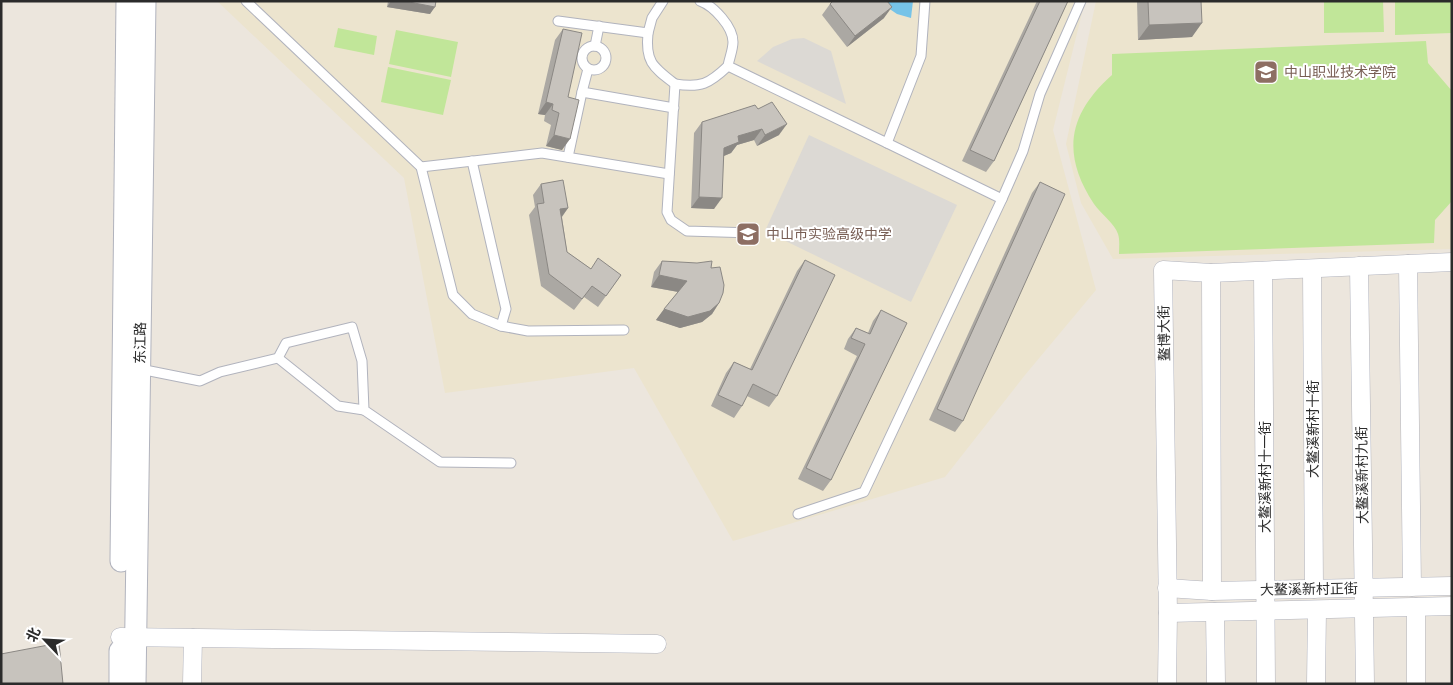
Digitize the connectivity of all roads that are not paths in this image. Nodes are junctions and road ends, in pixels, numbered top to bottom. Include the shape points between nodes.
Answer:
1 (127, 1) edge
2 (146, 1) edge
3 (246, 1) edge
4 (663, 1) edge
5 (700, 1) edge
6 (925, 1) edge
7 (1081, 1) edge
8 (558, 21) dead end
9 (599, 26) junction
10 (648, 33) junction
11 (595, 46) junction
12 (728, 66) junction
13 (588, 69) junction
14 (675, 84) junction
15 (582, 92) junction
16 (674, 108) junction
17 (887, 143) junction
18 (568, 157) junction
19 (472, 161) junction
20 (421, 167) junction
21 (669, 174) junction
22 (1002, 199) junction
23 (753, 233) dead end
24 (1452, 262) edge
25 (1408, 264) junction
26 (1359, 266) junction
27 (1312, 269) junction
28 (1263, 271) junction
29 (1211, 273) junction
30 (501, 326) junction
31 (624, 330) dead end
32 (278, 358) junction
33 (140, 369) junction
34 (364, 410) junction
35 (511, 463) dead end
36 (798, 514) dead end
37 (1452, 586) edge
38 (1364, 587) junction
39 (1412, 587) junction
40 (1167, 588) junction
41 (1314, 589) junction
42 (1212, 590) junction
43 (1266, 590) junction
44 (1452, 606) edge
45 (1416, 607) junction
46 (1365, 608) junction
47 (1317, 610) junction
48 (1266, 611) junction
49 (1215, 612) junction
50 (1168, 613) junction
51 (127, 637) junction
52 (193, 638) junction
53 (657, 644) dead end
54 (120, 684) edge
55 (135, 684) edge
56 (192, 684) edge
57 (1167, 684) edge
58 (1216, 684) edge
59 (1266, 684) edge
60 (1316, 684) edge
61 (1365, 684) edge
62 (1416, 684) edge

1 - 51 street, 东江路
2 - 33 street, 东江路
3 - 20 lane
4 - 10 lane via 652,18
5 - 12 lane via 722,17 730,33 733,41
6 - 17 lane via 921,56
7 - 22 lane via 1040,94 1023,151
8 - 9 lane
9 - 10 lane
9 - 11 lane
10 - 14 lane via 646,50 652,66
11 - 13 lane via 586,48 582,55
11 - 13 lane via 604,51 605,62 596,70
12 - 14 lane via 713,80 695,87
12 - 17 lane
13 - 15 lane
14 - 16 lane
15 - 16 lane
15 - 18 lane
16 - 21 lane
17 - 22 lane
18 - 19 lane via 542,153
18 - 21 lane
19 - 20 lane
19 - 30 lane via 506,309
20 - 30 lane via 453,295 472,314
21 - 23 lane via 666,212 671,220 687,231
22 - 36 lane via 864,492
24 - 25 street, 鳌博大街
25 - 26 street, 鳌博大街
25 - 39 street
26 - 27 street, 鳌博大街
26 - 38 street, 大鳌溪新村九街
27 - 28 street, 鳌博大街
27 - 41 street, 大鳌溪新村十街
28 - 29 street, 鳌博大街
28 - 43 street, 大鳌溪新村十一街
29 - 40 street, 鳌博大街 via 1163,270
29 - 42 street
30 - 31 lane via 528,331
32 - 33 lane via 220,372 200,381
32 - 34 lane via 338,406
32 - 34 lane via 286,343 352,327 362,361
33 - 51 street, 东江路
34 - 35 lane via 440,462
37 - 39 street, 大鳌溪新村正街
38 - 39 street, 大鳌溪新村正街
38 - 41 street, 大鳌溪新村正街
38 - 46 street, 大鳌溪新村九街
40 - 42 street, 大鳌溪新村正街
40 - 50 street, 鳌博大街
41 - 43 street, 大鳌溪新村正街
42 - 43 street, 大鳌溪新村正街
43 - 48 street, 大鳌溪新村十一街
44 - 45 street, 大鳌溪新村正街
45 - 46 street, 大鳌溪新村正街
45 - 62 street
46 - 47 street, 大鳌溪新村正街
46 - 61 street, 大鳌溪新村九街
47 - 48 street, 大鳌溪新村正街
47 - 60 street
48 - 49 street, 大鳌溪新村正街
48 - 59 street, 大鳌溪新村十一街
49 - 50 street, 大鳌溪新村正街
49 - 58 street
50 - 57 street, 鳌博大街
51 - 52 street
51 - 54 street, 东江路
51 - 55 street, 东江路
52 - 53 street
52 - 56 street

